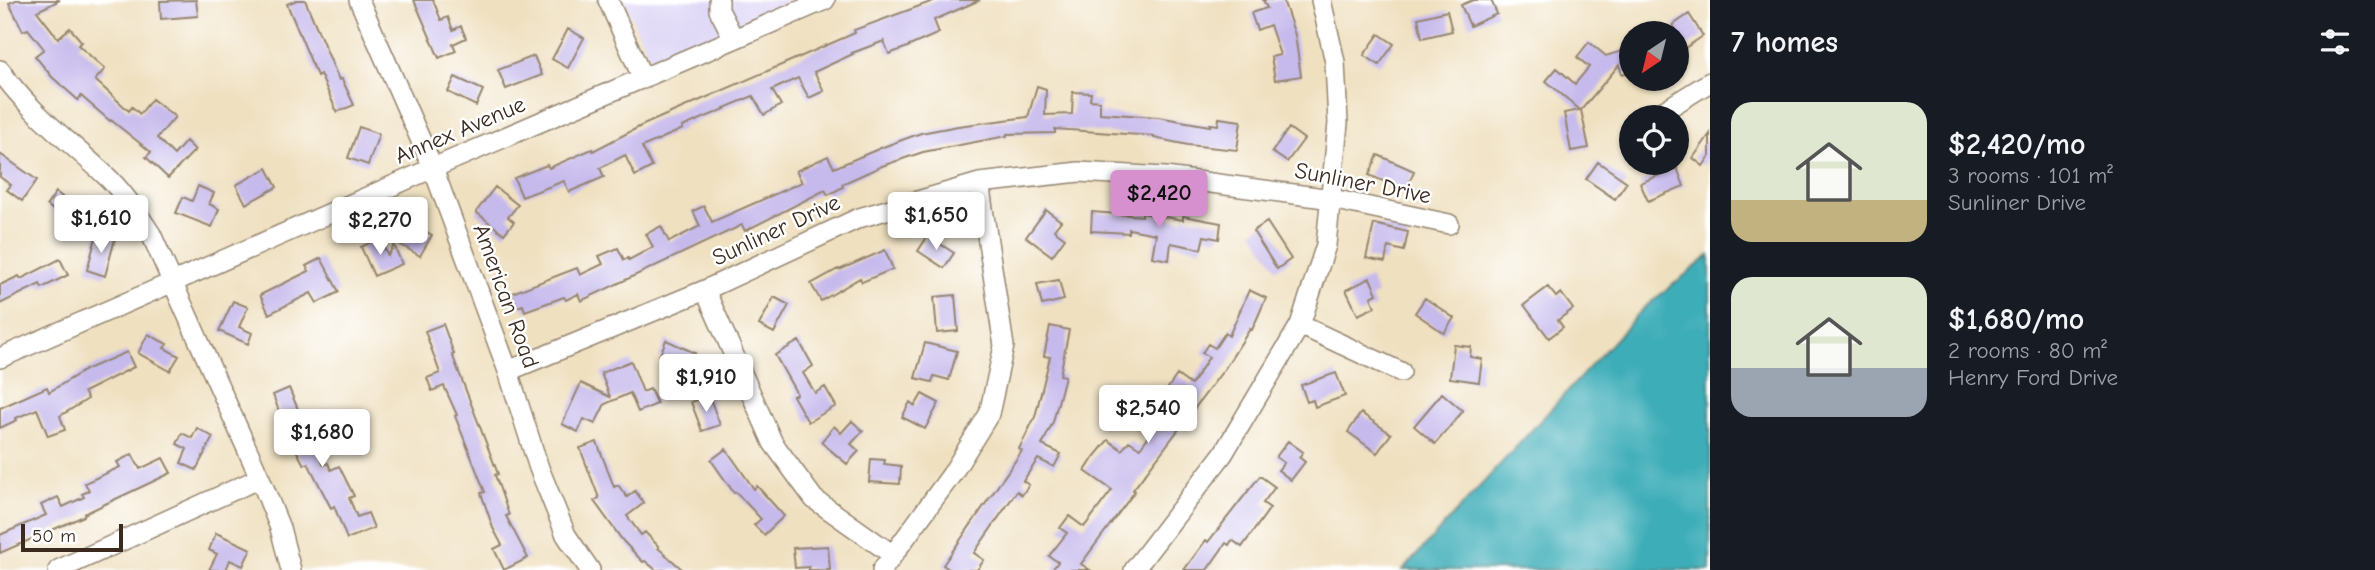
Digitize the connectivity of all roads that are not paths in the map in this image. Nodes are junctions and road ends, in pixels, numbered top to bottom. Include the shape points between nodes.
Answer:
1 (359, 0) edge
2 (608, 0) edge
3 (719, 0) edge
4 (825, 0) edge
5 (1323, 1) edge
6 (734, 39) junction
7 (0, 69) edge
8 (643, 79) junction
9 (1710, 82) edge
10 (1673, 105) edge
11 (433, 168) junction
12 (979, 183) junction
13 (1332, 199) junction
14 (1449, 224) dead end
15 (173, 284) junction
16 (705, 290) junction
17 (1300, 325) junction
18 (0, 358) edge
19 (508, 371) junction
20 (1401, 372) dead end
21 (260, 478) junction
22 (887, 563) edge
23 (58, 570) edge
24 (291, 570) edge
25 (590, 570) edge
26 (1134, 570) edge

1 - 11 street, American Road
2 - 8 street
3 - 6 street via 719,10
4 - 6 street, Annex Avenue
5 - 13 street via 1335,62 1338,123
6 - 8 street, Annex Avenue
7 - 15 street via 35,112 126,197 151,234
8 - 11 street, Annex Avenue
9 - 10 street
11 - 15 street, Annex Avenue
11 - 19 street, American Road
12 - 13 street, Sunliner Drive via 1079,172 1165,177
12 - 16 street, Sunliner Drive via 859,218
12 - 22 street via 1003,346 989,414
13 - 14 street, Sunliner Drive
13 - 17 street via 1326,244
15 - 18 street, Annex Avenue
15 - 21 street
16 - 19 street, Sunliner Drive
16 - 22 street via 773,443 814,499
17 - 20 street
17 - 26 street via 1223,454
19 - 25 street, American Road via 566,535
21 - 23 street
21 - 24 street

